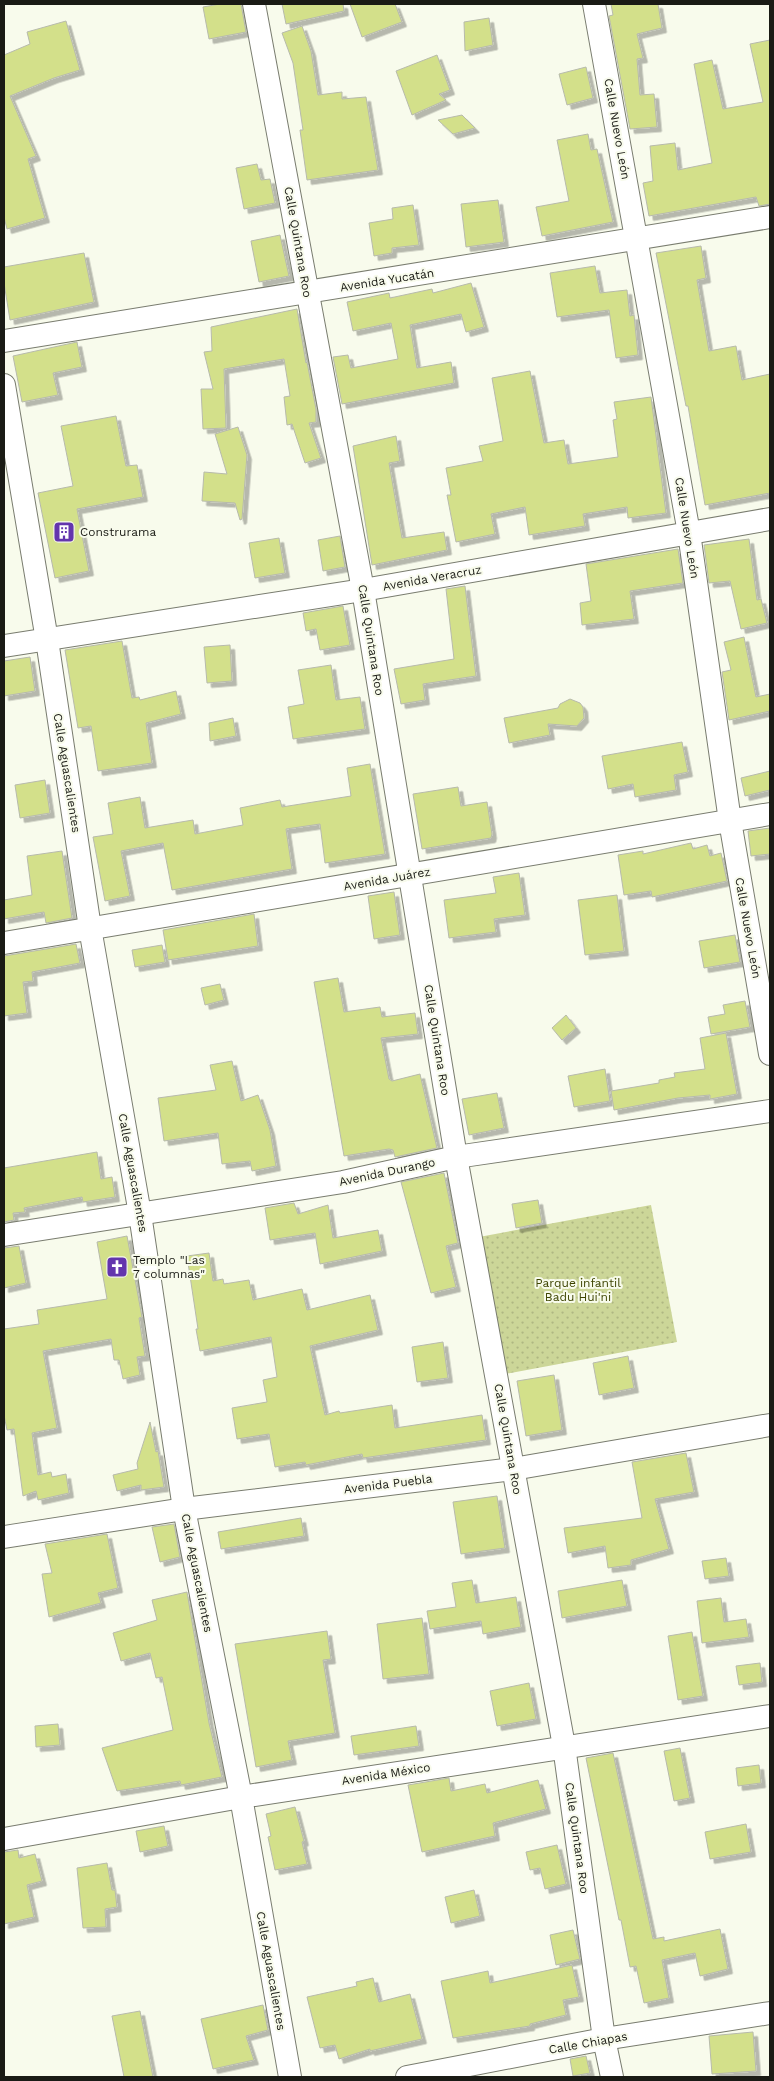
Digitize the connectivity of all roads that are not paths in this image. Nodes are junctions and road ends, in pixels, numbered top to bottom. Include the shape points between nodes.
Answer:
1 (254, 4) edge
2 (594, 4) edge
3 (770, 217) edge
4 (637, 240) junction
5 (307, 293) junction
6 (4, 341) edge
7 (4, 385) edge
8 (770, 519) edge
9 (689, 533) junction
10 (363, 590) junction
11 (46, 640) junction
12 (4, 646) edge
13 (770, 814) edge
14 (730, 821) junction
15 (409, 875) junction
16 (90, 928) junction
17 (4, 943) edge
18 (770, 1054) edge
19 (770, 1111) edge
20 (456, 1157) junction
21 (140, 1214) junction
22 (4, 1234) edge
23 (770, 1425) edge
24 (513, 1469) junction
25 (184, 1509) junction
26 (4, 1537) edge
27 (770, 1716) edge
28 (564, 1746) junction
29 (241, 1797) junction
30 (4, 1839) edge
31 (770, 2013) edge
32 (604, 2039) junction
33 (290, 2077) edge
34 (407, 2077) edge
35 (612, 2077) edge

1 - 5 street, Calle Quintana Roo
2 - 4 street, Calle Nuevo León
3 - 4 street, Avenida Yucatán
4 - 5 street, Avenida Yucatán
4 - 9 street, Calle Nuevo León
5 - 6 street, Avenida Yucatán
5 - 10 street, Calle Quintana Roo
7 - 11 street, Calle Aguascalientes
8 - 9 street, Avenida Veracruz
9 - 10 street, Avenida Veracruz
9 - 14 street, Calle Nuevo León
10 - 11 street, Avenida Veracruz
10 - 15 street, Calle Quintana Roo
11 - 12 street, Avenida Veracruz
11 - 16 street, Calle Aguascalientes
13 - 14 street, Avenida Juárez
14 - 15 street, Avenida Juárez
14 - 18 street, Calle Nuevo León
15 - 16 street, Avenida Juárez
15 - 20 street, Calle Quintana Roo
16 - 17 street, Avenida Juárez
16 - 21 street, Calle Aguascalientes
19 - 20 street, Avenida Durango
20 - 21 street, Avenida Durango via 343,1182
20 - 24 street, Calle Quintana Roo
21 - 22 street, Avenida Durango
21 - 25 street, Calle Aguascalientes
23 - 24 street, Avenida Puebla
24 - 25 street, Avenida Puebla
24 - 28 street, Calle Quintana Roo
25 - 26 street, Avenida Puebla
25 - 29 street, Calle Aguascalientes
27 - 28 street, Avenida México
28 - 29 street, Avenida México
28 - 32 street, Calle Quintana Roo
29 - 30 street, Avenida México
29 - 33 street, Calle Aguascalientes
31 - 32 street, Calle Chiapas
32 - 34 street, Calle Chiapas
32 - 35 street, Calle Quintana Roo

